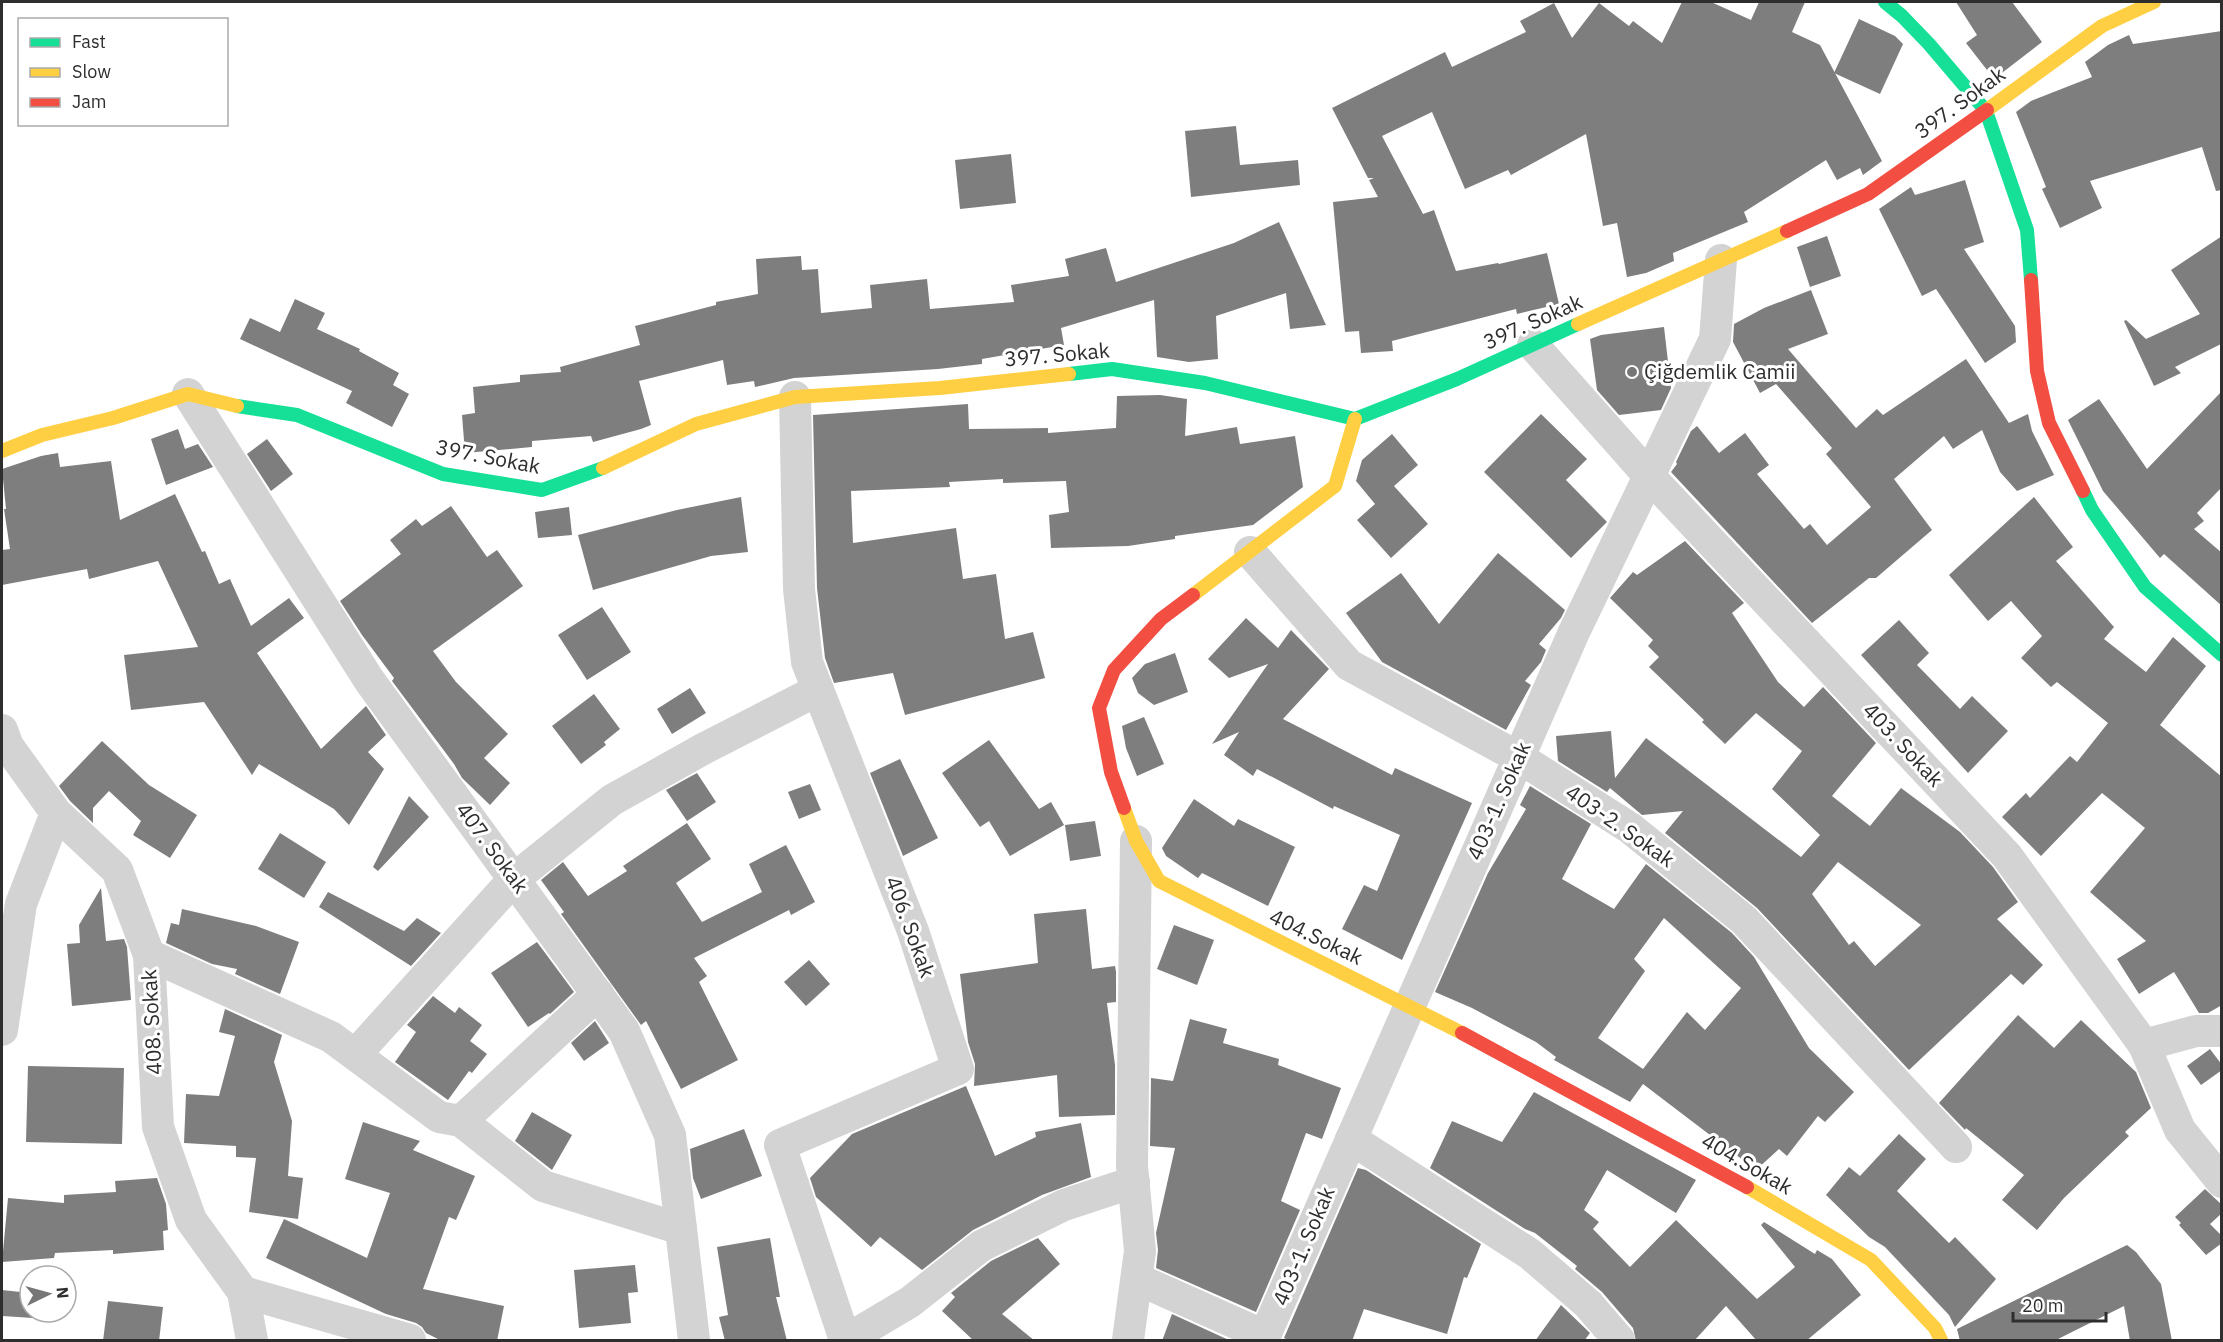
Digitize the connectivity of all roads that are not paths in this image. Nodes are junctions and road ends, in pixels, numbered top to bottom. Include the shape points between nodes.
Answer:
1 (1885, 2) edge
2 (2154, 2) edge
3 (1986, 111) junction
4 (1720, 260) junction
5 (1533, 345) junction
6 (188, 394) junction
7 (795, 397) junction
8 (1355, 419) junction
9 (2, 451) edge
10 (1649, 476) junction
11 (1250, 552) junction
12 (2222, 655) edge
13 (818, 690) junction
14 (4, 742) edge
15 (1518, 757) junction
16 (56, 813) junction
17 (1136, 842) junction
18 (514, 879) junction
19 (149, 955) junction
20 (597, 994) junction
21 (1408, 1006) junction
22 (2, 1030) edge
23 (2222, 1031) edge
24 (2144, 1045) junction
25 (356, 1054) junction
26 (461, 1121) junction
27 (1351, 1138) junction
28 (1956, 1147) dead end
29 (1134, 1182) junction
30 (2222, 1182) edge
31 (681, 1229) junction
32 (1137, 1279) junction
33 (243, 1292) junction
34 (1264, 1338) edge
35 (252, 1341) edge
36 (410, 1341) edge
37 (694, 1341) edge
38 (846, 1341) edge
39 (1128, 1341) edge
40 (1619, 1341) edge
41 (1941, 1341) edge

1 - 3 street via 1929,44
2 - 3 street, 397. Sokak via 2102,26
3 - 4 street, 397. Sokak via 1868,194
3 - 12 street via 2027,230 2037,371 2049,423 2092,510 2145,587
4 - 5 street, 397. Sokak
4 - 10 street, 403-1. Sokak via 1715,339
5 - 8 street, 397. Sokak
5 - 10 street, 403. Sokak
6 - 7 street, 397. Sokak via 297,415 442,474 542,490 587,475 696,424
6 - 9 street via 42,435
6 - 18 street, 407. Sokak via 369,680
7 - 8 street, 397. Sokak via 1112,369 1205,383
7 - 13 street, 406. Sokak via 799,589 807,662
8 - 11 street, 404.Sokak via 1335,486
10 - 15 street, 403-1. Sokak
10 - 24 street, 403. Sokak via 2007,856
11 - 15 street, 403-2. Sokak via 1349,665
11 - 17 street, 404.Sokak via 1161,619 1114,670 1099,708 1111,772
13 - 18 street via 703,748 612,800
13 - 38 street, 406. Sokak via 913,931 958,1069 780,1145
14 - 16 street, 408. Sokak
15 - 21 street, 403-1. Sokak
15 - 28 street, 403-2. Sokak via 1630,828 1744,920
16 - 19 street, 408. Sokak via 117,870
16 - 22 street via 21,904
17 - 21 street, 404.Sokak via 1159,881
17 - 29 street
18 - 20 street, 407. Sokak
18 - 25 street
19 - 25 street via 331,1037
19 - 33 street, 408. Sokak via 158,1127 191,1220
20 - 26 street
20 - 31 street, 407. Sokak via 624,1031 670,1135
21 - 27 street, 403-1. Sokak
21 - 41 street, 404.Sokak via 1721,1172 1870,1260 1935,1328
23 - 24 street via 2196,1030
24 - 30 street, 403. Sokak via 2180,1130
25 - 26 street via 439,1117
26 - 31 street via 543,1186
27 - 34 street, 403-1. Sokak
27 - 40 street via 1530,1254 1588,1304
29 - 32 street via 1140,1251
29 - 38 street via 1064,1205 981,1246 910,1302
31 - 37 street, 407. Sokak
32 - 34 street
32 - 39 street
33 - 35 street, 408. Sokak
33 - 36 street

